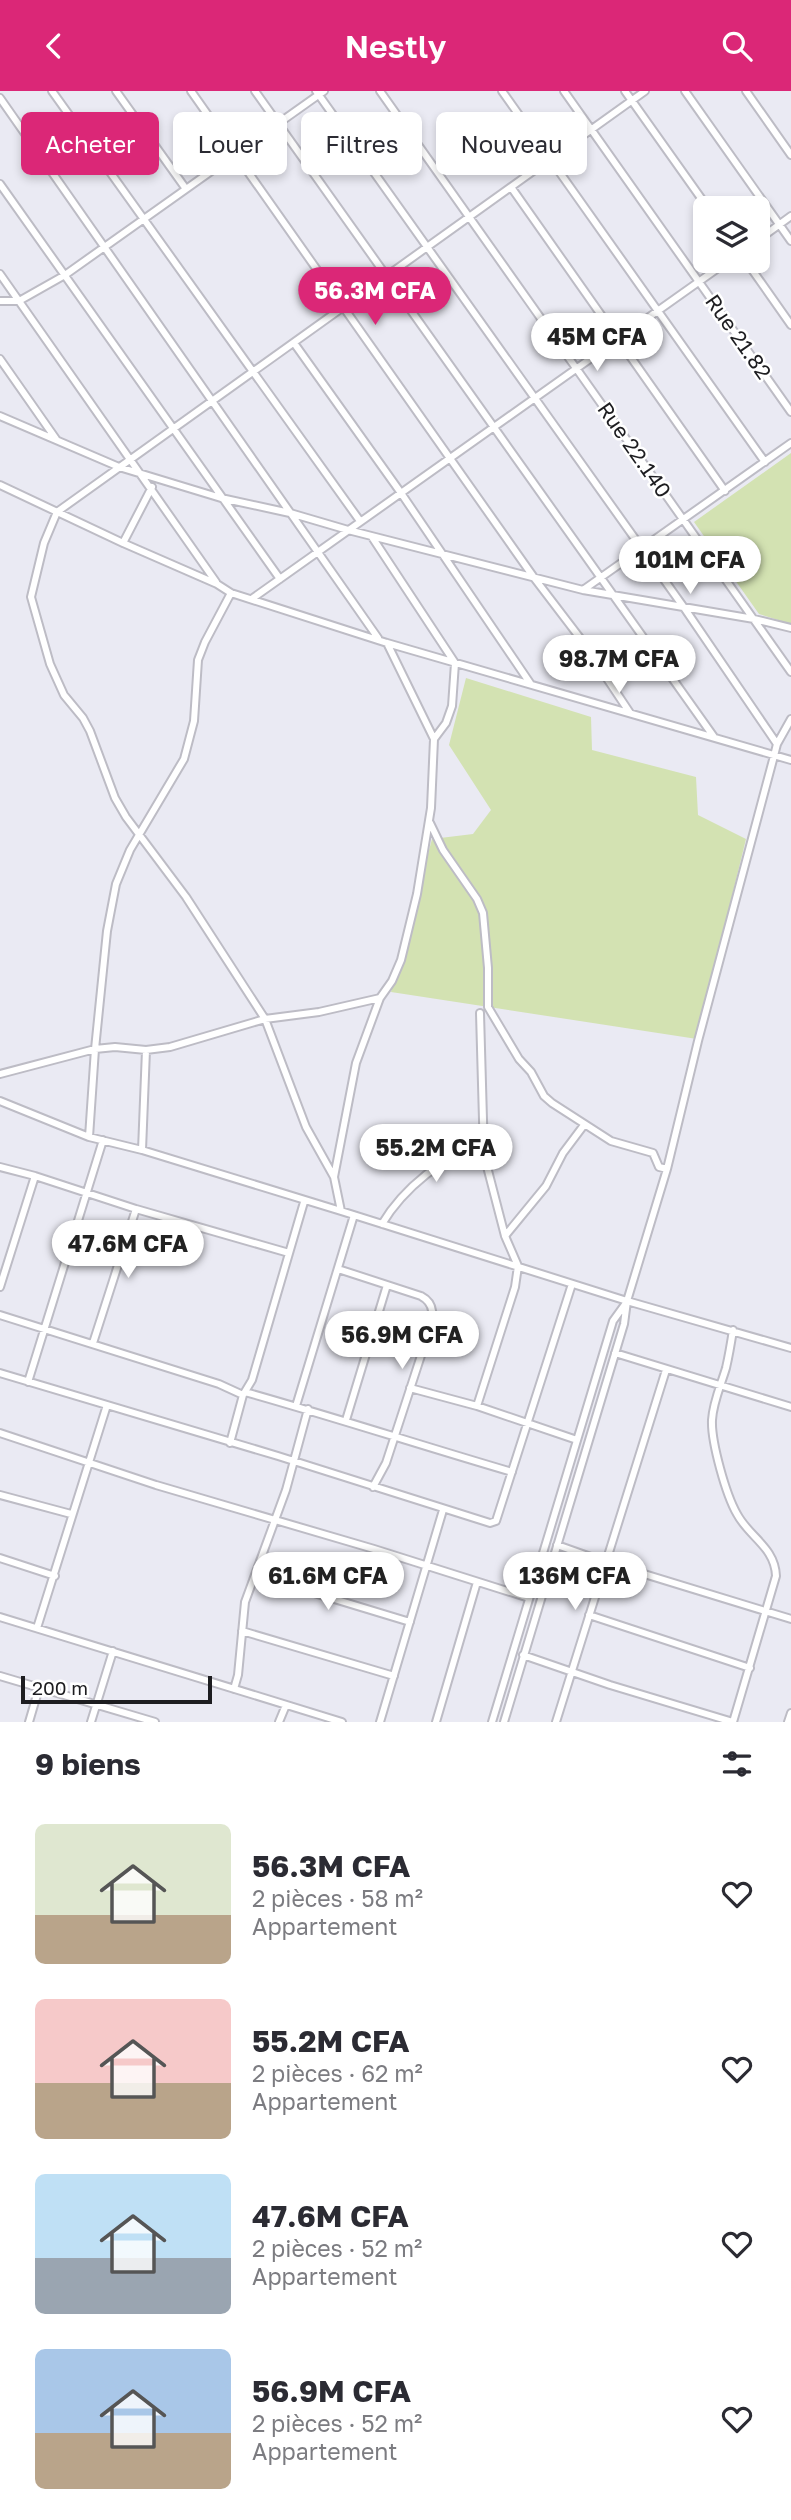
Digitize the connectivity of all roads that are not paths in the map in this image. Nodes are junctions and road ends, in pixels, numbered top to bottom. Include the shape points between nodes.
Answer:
1 (52, 91) edge
2 (116, 91) edge
3 (191, 91) edge
4 (255, 91) edge
5 (380, 91) edge
6 (502, 91) edge
7 (564, 91) edge
8 (625, 91) edge
9 (645, 91) edge
10 (685, 91) edge
11 (746, 91) edge
12 (319, 92) edge
13 (1, 94) edge
14 (631, 100) junction
15 (206, 112) edge
16 (270, 112) edge
17 (517, 112) edge
18 (287, 116) edge
19 (591, 130) junction
20 (587, 133) edge
21 (287, 136) edge
22 (791, 155) edge
23 (206, 175) edge
24 (250, 175) edge
25 (527, 175) edge
26 (561, 175) edge
27 (0, 184) edge
28 (510, 187) junction
29 (186, 189) junction
30 (699, 196) edge
31 (469, 216) junction
32 (791, 216) edge
33 (143, 219) junction
34 (779, 224) junction
35 (770, 231) edge
36 (791, 241) edge
37 (426, 246) junction
38 (105, 247) junction
39 (711, 273) edge
40 (754, 273) edge
41 (0, 274) edge
42 (65, 275) junction
43 (386, 275) junction
44 (699, 281) junction
45 (0, 301) edge
46 (19, 301) junction
47 (344, 307) junction
48 (658, 310) junction
49 (791, 325) edge
50 (619, 338) junction
51 (294, 343) junction
52 (0, 359) edge
53 (577, 367) junction
54 (253, 372) junction
55 (534, 398) junction
56 (213, 400) junction
57 (791, 412) edge
58 (0, 416) edge
59 (494, 426) junction
60 (173, 429) junction
61 (57, 440) junction
62 (791, 443) edge
63 (451, 457) junction
64 (131, 458) junction
65 (765, 462) junction
66 (119, 467) junction
67 (143, 475) junction
68 (0, 485) edge
69 (152, 487) junction
70 (724, 491) junction
71 (401, 493) junction
72 (221, 498) junction
73 (57, 512) junction
74 (290, 513) junction
75 (683, 520) junction
76 (360, 521) junction
77 (348, 530) junction
78 (372, 536) junction
79 (123, 543) junction
80 (319, 551) junction
81 (642, 551) junction
82 (443, 553) junction
83 (601, 578) junction
84 (280, 579) junction
85 (535, 579) junction
86 (217, 584) junction
87 (583, 590) junction
88 (231, 593) junction
89 (615, 597) junction
90 (253, 598) junction
91 (685, 609) junction
92 (754, 619) junction
93 (791, 628) edge
94 (379, 640) junction
95 (387, 643) junction
96 (455, 663) junction
97 (791, 672) edge
98 (530, 683) junction
99 (630, 713) junction
100 (791, 719) edge
101 (714, 737) junction
102 (434, 739) junction
103 (778, 744) junction
104 (774, 756) junction
105 (791, 760) edge
106 (429, 821) junction
107 (139, 834) junction
108 (380, 998) junction
109 (480, 1013) dead end
110 (265, 1019) junction
111 (95, 1049) junction
112 (146, 1051) junction
113 (0, 1074) edge
114 (0, 1101) edge
115 (584, 1125) junction
116 (89, 1137) junction
117 (482, 1138) junction
118 (103, 1140) junction
119 (142, 1150) junction
120 (0, 1167) edge
121 (667, 1169) junction
122 (35, 1176) junction
123 (334, 1177) junction
124 (87, 1193) junction
125 (304, 1202) junction
126 (136, 1209) junction
127 (341, 1211) junction
128 (354, 1216) junction
129 (382, 1224) junction
130 (505, 1236) junction
131 (289, 1253) junction
132 (517, 1266) junction
133 (338, 1269) junction
134 (572, 1284) junction
135 (387, 1285) junction
136 (0, 1287) edge
137 (627, 1301) junction
138 (0, 1315) edge
139 (43, 1328) junction
140 (733, 1330) junction
141 (93, 1343) junction
142 (791, 1348) edge
143 (615, 1353) junction
144 (666, 1370) junction
145 (0, 1373) edge
146 (28, 1382) junction
147 (720, 1386) junction
148 (410, 1388) junction
149 (244, 1393) junction
150 (107, 1405) junction
151 (296, 1406) junction
152 (477, 1406) junction
153 (791, 1407) edge
154 (308, 1409) junction
155 (346, 1420) junction
156 (528, 1424) junction
157 (0, 1433) edge
158 (394, 1438) junction
159 (577, 1440) junction
160 (230, 1443) junction
161 (295, 1461) junction
162 (91, 1464) junction
163 (512, 1472) junction
164 (373, 1487) junction
165 (0, 1495) edge
166 (443, 1510) junction
167 (71, 1514) junction
168 (275, 1520) junction
169 (557, 1545) junction
170 (0, 1558) edge
171 (605, 1562) junction
172 (426, 1567) junction
173 (255, 1575) junction
174 (55, 1576) junction
175 (477, 1582) junction
176 (529, 1598) junction
177 (767, 1611) junction
178 (589, 1615) junction
179 (0, 1617) edge
180 (791, 1619) edge
181 (410, 1622) junction
182 (37, 1628) junction
183 (242, 1631) junction
184 (113, 1651) junction
185 (523, 1655) junction
186 (750, 1668) junction
187 (572, 1670) junction
188 (0, 1676) edge
189 (394, 1676) junction
190 (39, 1688) junction
191 (234, 1689) junction
192 (95, 1705) junction
193 (286, 1705) junction
194 (791, 1713) edge
195 (29, 1722) edge
196 (91, 1722) edge
197 (153, 1722) edge
198 (279, 1722) edge
199 (342, 1722) edge
200 (380, 1722) edge
201 (436, 1722) edge
202 (492, 1722) edge
203 (504, 1722) edge
204 (556, 1722) edge
205 (733, 1722) edge
206 (788, 1722) edge

1 - 33 street
2 - 29 street
3 - 15 street
4 - 16 street
5 - 31 street, Rue 22.140
6 - 17 street
7 - 19 street, Rue 21.82
8 - 14 street
9 - 14 street
10 - 34 street
11 - 22 street
12 - 18 street
12 - 37 street
13 - 38 street
14 - 19 street
14 - 30 street
19 - 20 street
19 - 44 street, Rue 21.82
21 - 43 street
23 - 29 street
24 - 47 street
25 - 28 street
26 - 48 street
27 - 42 street
28 - 31 street
28 - 50 street
29 - 33 street
31 - 37 street
31 - 53 street, Rue 22.140
32 - 34 street
33 - 38 street
33 - 54 street
34 - 35 street
34 - 36 street
37 - 43 street
37 - 55 street
38 - 42 street
38 - 56 street
39 - 44 street
40 - 49 street
41 - 46 street
42 - 46 street
42 - 60 street
43 - 47 street
43 - 59 street
44 - 48 street
44 - 57 street, Rue 21.82
45 - 46 street
46 - 64 street
47 - 51 street
47 - 63 street
48 - 50 street
48 - 65 street
50 - 53 street
50 - 70 street
51 - 54 street
51 - 71 street
52 - 61 street
53 - 55 street
53 - 75 street, Rue 22.140
54 - 56 street
54 - 76 street
55 - 59 street
55 - 81 street
56 - 60 street
56 - 74 street
58 - 61 street
59 - 63 street
59 - 83 street
60 - 64 street
60 - 72 street
61 - 66 street
62 - 65 street
63 - 71 street
63 - 85 street
64 - 66 street
64 - 67 street
65 - 70 street
66 - 67 street
66 - 73 street
67 - 69 street
67 - 72 street
68 - 73 street
69 - 79 street
69 - 86 street
70 - 75 street
71 - 76 street
71 - 82 street
72 - 74 street
72 - 84 street
73 - 79 street
73 - 107 street via 31,597 35,615 64,695 83,718 115,798
74 - 77 street
74 - 80 street
75 - 81 street
75 - 92 street, Rue 22.140
76 - 77 street
77 - 78 street
77 - 80 street
78 - 82 street
78 - 96 street
79 - 86 street
80 - 84 street
80 - 94 street
81 - 83 street
81 - 91 street
82 - 85 street
82 - 98 street
83 - 87 street
83 - 89 street
84 - 90 street
85 - 87 street
85 - 99 street
86 - 88 street
87 - 89 street
88 - 90 street
88 - 107 street via 198,660 194,721 184,759
89 - 91 street
89 - 101 street
90 - 94 street
91 - 92 street
91 - 103 street
92 - 93 street
92 - 97 street, Rue 22.140
94 - 95 street
95 - 96 street
95 - 102 street
96 - 98 street
96 - 102 street via 452,706
98 - 99 street
99 - 101 street
100 - 103 street
101 - 104 street
102 - 106 street
103 - 104 street
104 - 105 street
104 - 121 street
106 - 108 street via 401,960
106 - 115 street via 483,913 491,1016 544,1096
107 - 110 street via 222,949
107 - 111 street via 116,884
108 - 110 street
108 - 123 street via 356,1063
109 - 117 street
110 - 112 street
110 - 123 street via 306,1127
111 - 112 street
111 - 113 street
111 - 116 street
112 - 119 street
114 - 116 street
115 - 121 street via 611,1141 649,1151 659,1167
115 - 130 street via 546,1186
116 - 118 street
117 - 129 street via 418,1181
117 - 130 street
118 - 119 street
118 - 124 street
119 - 125 street
120 - 122 street
121 - 137 street
122 - 124 street
122 - 136 street
123 - 127 street
124 - 126 street
124 - 139 street
125 - 127 street
125 - 131 street
126 - 131 street
126 - 141 street
127 - 128 street
128 - 129 street
128 - 133 street
129 - 132 street
130 - 132 street
131 - 149 street via 252,1380
132 - 134 street
132 - 152 street via 515,1286
133 - 135 street
133 - 151 street
134 - 137 street
134 - 156 street
135 - 148 street via 432,1304 432,1322
135 - 155 street
137 - 140 street
137 - 143 street
137 - 159 street via 613,1321
138 - 139 street
139 - 141 street
139 - 146 street
140 - 142 street
140 - 147 street
141 - 149 street
143 - 144 street
143 - 169 street
144 - 147 street
144 - 171 street
145 - 146 street
146 - 150 street
147 - 153 street
147 - 177 street via 712,1418 722,1475 738,1516 767,1549 776,1569
148 - 152 street
148 - 158 street
149 - 151 street
149 - 160 street
150 - 160 street
150 - 162 street
151 - 154 street
152 - 156 street
154 - 155 street
154 - 161 street
155 - 158 street
156 - 159 street
156 - 163 street
157 - 162 street
158 - 163 street
158 - 164 street
159 - 176 street
160 - 161 street
161 - 164 street
161 - 168 street
162 - 167 street
162 - 168 street
163 - 166 street via 494,1523
164 - 166 street
165 - 167 street
166 - 172 street
167 - 174 street
168 - 172 street
168 - 173 street
169 - 171 street
169 - 185 street
170 - 174 street
171 - 177 street
171 - 178 street
172 - 175 street
172 - 181 street
173 - 181 street
173 - 183 street via 245,1602
174 - 182 street
175 - 176 street
175 - 201 street
176 - 202 street
177 - 180 street
177 - 186 street
178 - 186 street
178 - 187 street
179 - 182 street
181 - 189 street
182 - 184 street
183 - 189 street
183 - 191 street
184 - 191 street
184 - 192 street
185 - 187 street
185 - 203 street
186 - 205 street
187 - 204 street
187 - 205 street
188 - 190 street
189 - 200 street
190 - 192 street
190 - 195 street
191 - 193 street
192 - 196 street
192 - 197 street
193 - 198 street
193 - 199 street
194 - 206 street

